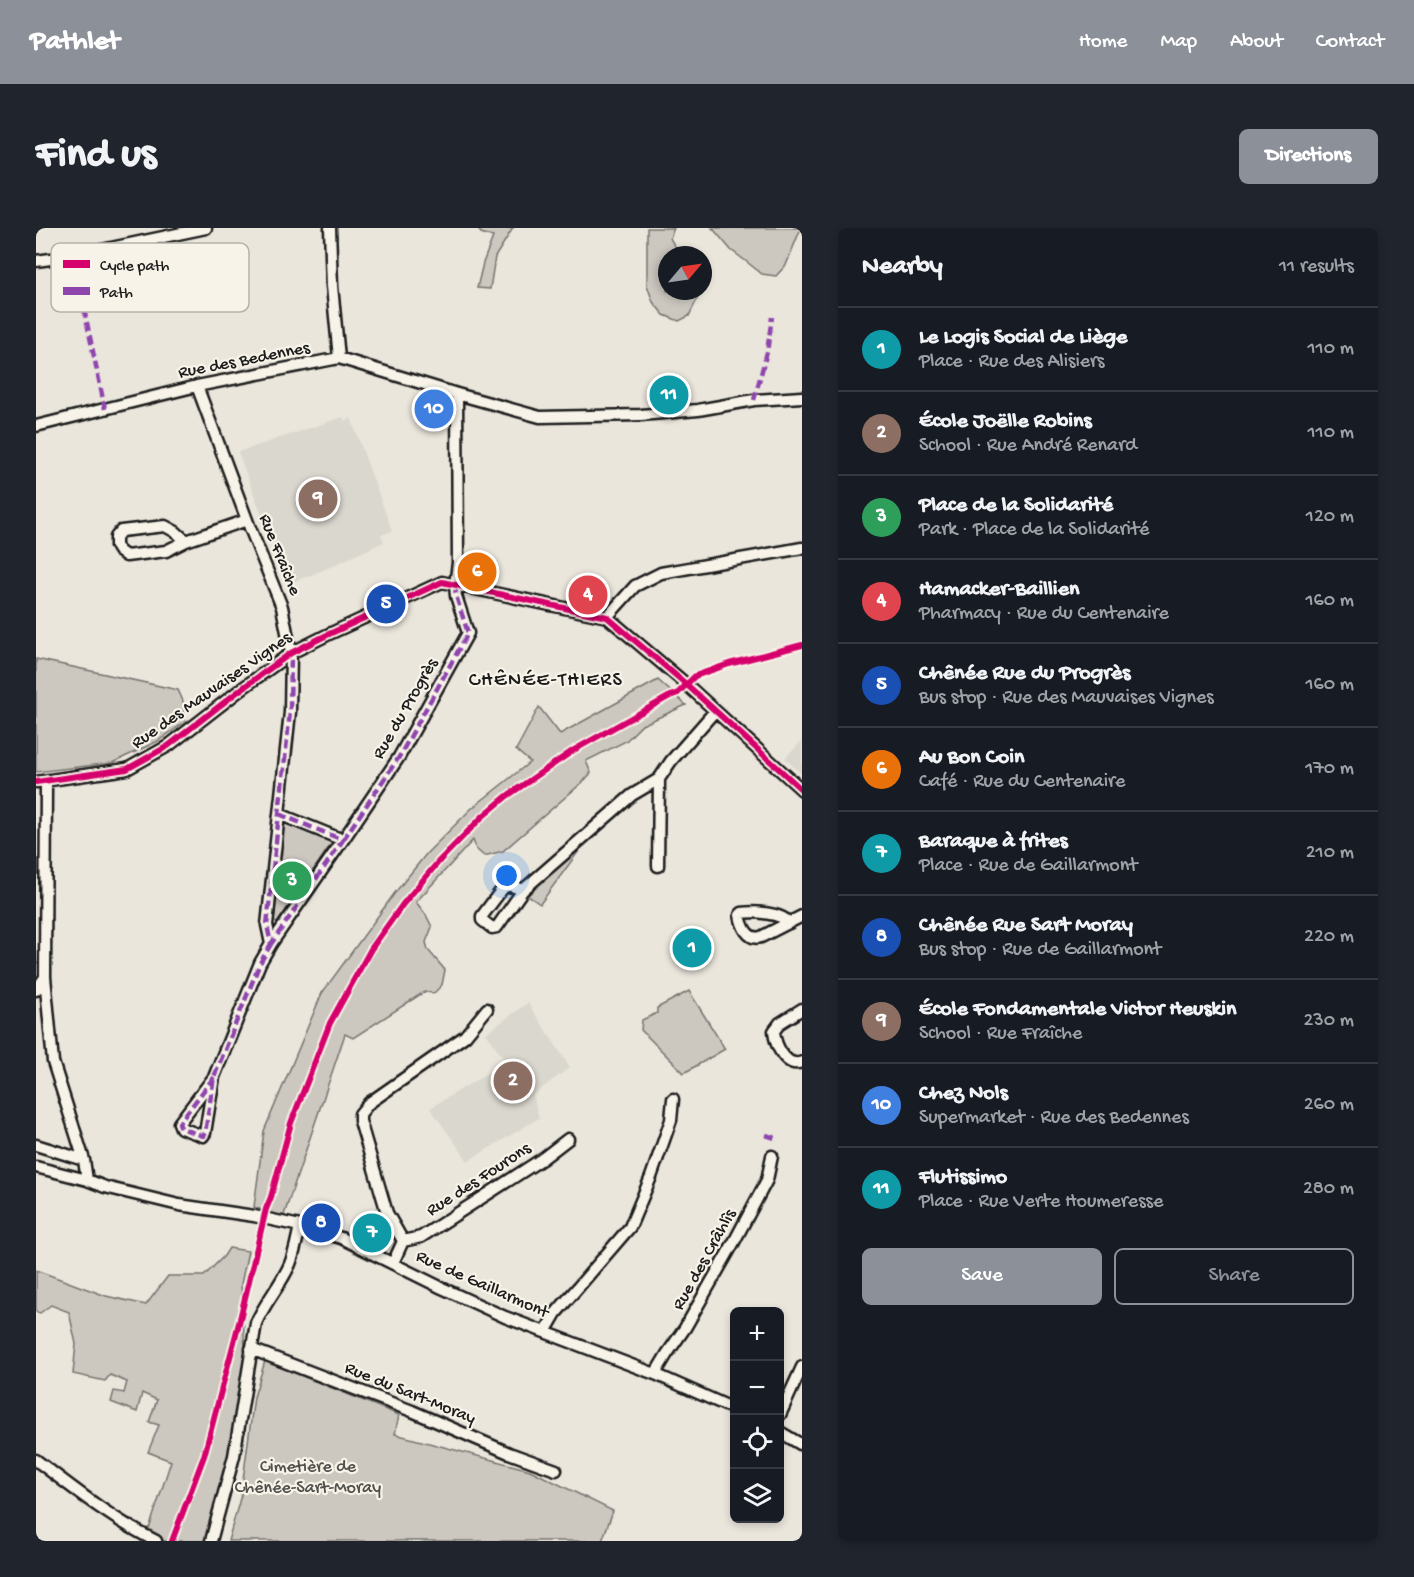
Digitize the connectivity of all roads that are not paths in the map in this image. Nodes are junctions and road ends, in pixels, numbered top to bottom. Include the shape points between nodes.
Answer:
1 (207, 228) edge
2 (330, 228) edge
3 (135, 243) edge
4 (51, 259) edge
5 (36, 261) edge
6 (339, 358) junction
7 (197, 386) junction
8 (457, 394) junction
9 (802, 397) edge
10 (36, 426) edge
11 (247, 520) junction
12 (186, 541) junction
13 (802, 548) edge
14 (455, 585) junction
15 (607, 618) junction
16 (291, 653) junction
17 (715, 711) junction
18 (659, 779) junction
19 (41, 782) edge
20 (802, 790) edge
21 (279, 814) junction
22 (342, 840) junction
23 (658, 866) dead end
24 (524, 890) dead end
25 (802, 916) edge
26 (789, 923) dead end
27 (271, 944) junction
28 (45, 977) junction
29 (36, 990) edge
30 (487, 1009) dead end
31 (802, 1009) edge
32 (802, 1062) edge
33 (214, 1077) junction
34 (673, 1099) dead end
35 (568, 1139) dead end
36 (36, 1144) edge
37 (772, 1156) dead end
38 (84, 1160) junction
39 (36, 1167) edge
40 (87, 1180) junction
41 (300, 1226) junction
42 (404, 1241) junction
43 (393, 1263) junction
44 (545, 1332) junction
45 (251, 1349) junction
46 (802, 1367) edge
47 (655, 1374) junction
48 (784, 1405) edge
49 (730, 1407) edge
50 (784, 1434) edge
51 (802, 1445) edge
52 (36, 1460) edge
53 (556, 1470) dead end
54 (156, 1541) edge
55 (211, 1541) edge

1 - 3 street
2 - 6 street
4 - 5 street
6 - 7 street, Rue des Bedennes
6 - 8 street, Rue des Bedennes
7 - 10 street, Rue des Bedennes
7 - 11 street, Rue Fraîche
8 - 9 street, Rue des Bedennes via 540,417 641,415
8 - 14 street
11 - 12 street
11 - 16 street, Rue Fraîche via 282,607
12 - 12 street via 166,551 126,556 116,546 121,531 165,526
13 - 15 street via 661,573 635,586
14 - 15 street
14 - 16 street, Rue des Mauvaises Vignes via 442,582
14 - 22 street, Rue du Progrès via 468,633 399,757
15 - 17 street
16 - 19 street, Rue des Mauvaises Vignes via 168,746 127,769
16 - 21 street, Rue Fraîche via 290,712
17 - 18 street
17 - 20 street
18 - 23 street
18 - 24 street via 632,795
19 - 28 street
21 - 22 street
21 - 27 street, Rue Fraîche via 267,925
22 - 27 street, Rue du Progrès
25 - 26 street
27 - 33 street, Rue du Progrès
28 - 29 street
28 - 38 street via 53,1062
30 - 42 street via 465,1036 377,1096 360,1114 387,1213
31 - 32 street via 774,1031 786,1059 796,1064
33 - 33 street via 179,1123 181,1128 203,1136 205,1133
34 - 44 street via 672,1120 630,1227 556,1313
35 - 42 street, Rue des Fourons via 421,1237
36 - 38 street
37 - 47 street, Rue des Crâhlîs via 767,1180 735,1242
38 - 40 street
39 - 40 street, Rue de Gaillarmont
40 - 41 street, Rue de Gaillarmont via 179,1204
41 - 43 street, Rue de Gaillarmont via 341,1238
41 - 45 street via 291,1262 256,1323
42 - 43 street
43 - 44 street, Rue de Gaillarmont
44 - 47 street, Rue de Gaillarmont
45 - 53 street, Rue du Sart-Moray
45 - 55 street via 234,1456
46 - 48 street
47 - 49 street, Rue de Gaillarmont
50 - 51 street
52 - 54 street via 80,1494

